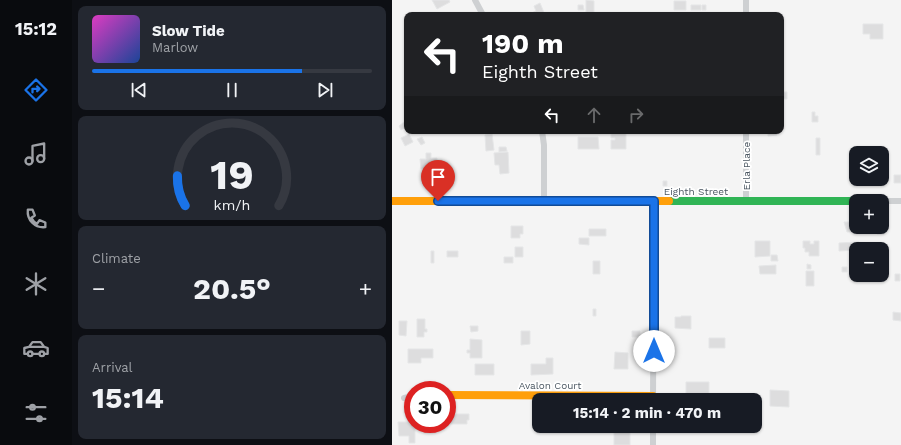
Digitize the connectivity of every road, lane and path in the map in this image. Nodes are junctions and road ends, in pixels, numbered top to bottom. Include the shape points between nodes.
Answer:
1 (475, 0) edge
2 (746, 0) edge
3 (481, 12) edge
4 (746, 12) edge
5 (542, 134) edge
6 (746, 134) edge
7 (392, 201) edge
8 (544, 201) junction
9 (654, 201) junction
10 (746, 201) junction
11 (849, 201) edge
12 (889, 201) edge
13 (901, 201) edge
14 (653, 393) edge
15 (456, 395) edge
16 (532, 396) edge
17 (653, 433) edge
18 (653, 445) edge

1 - 3 street
2 - 4 street
5 - 8 street
6 - 10 street, Erla Place
7 - 8 street, Eighth Street
8 - 9 street, Eighth Street
9 - 10 street, Eighth Street
9 - 14 street
10 - 11 street, Eighth Street
12 - 13 street
15 - 16 street, Avalon Court
17 - 18 street

